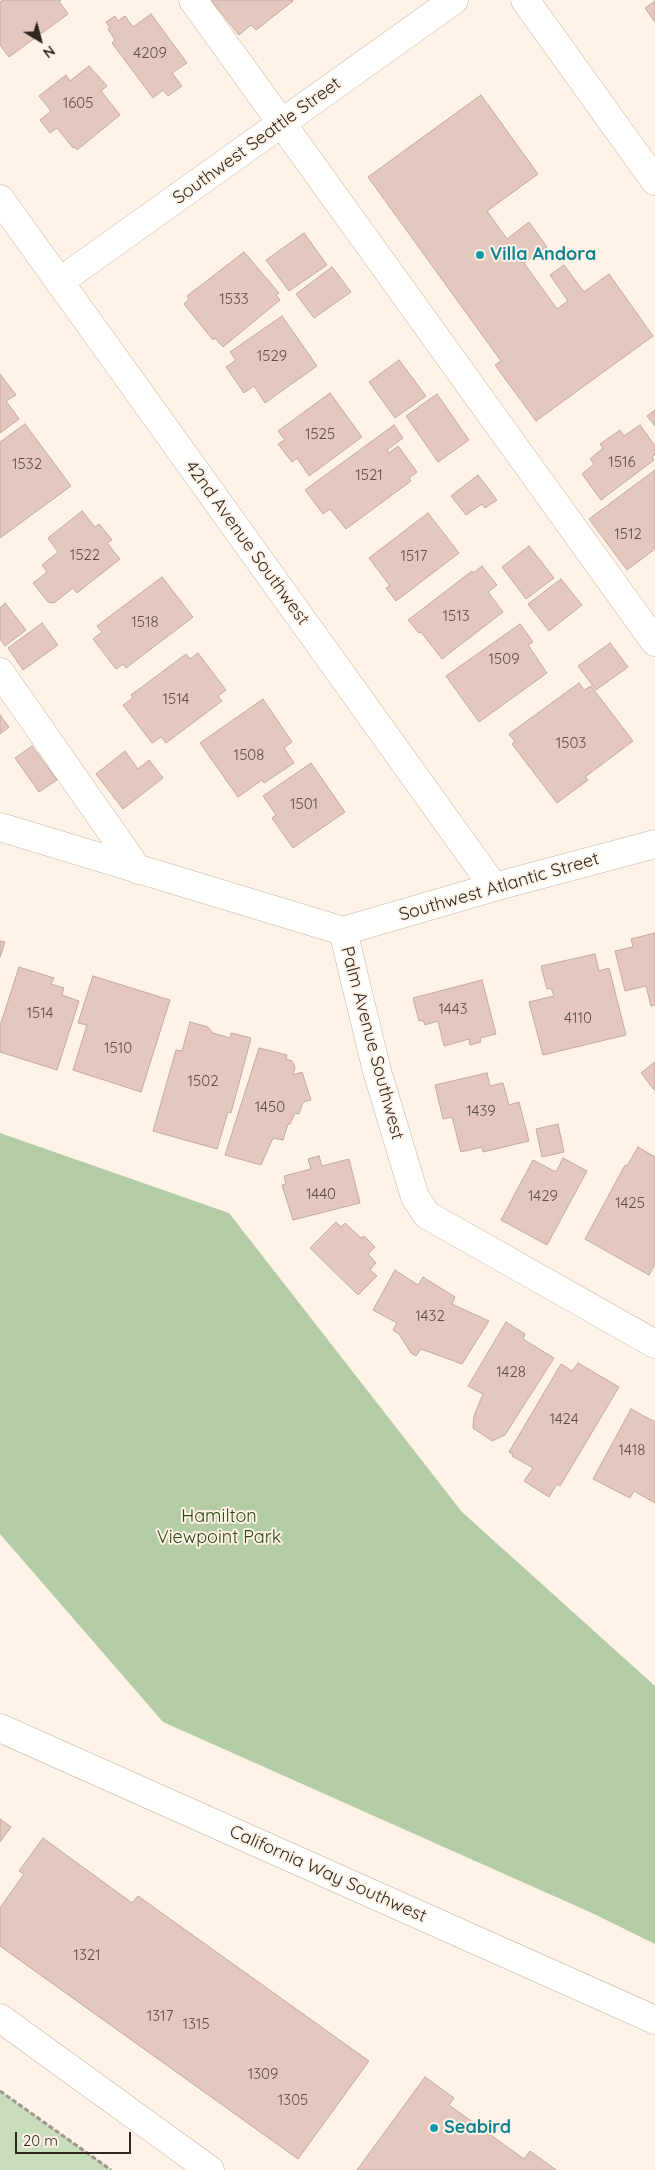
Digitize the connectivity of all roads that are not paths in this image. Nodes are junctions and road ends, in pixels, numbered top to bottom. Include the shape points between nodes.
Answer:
1 (193, 0) edge
2 (454, 0) edge
3 (525, 0) edge
4 (282, 122) junction
5 (655, 181) edge
6 (0, 199) edge
7 (59, 282) junction
8 (655, 642) edge
9 (0, 672) edge
10 (0, 827) edge
11 (655, 844) edge
12 (138, 870) junction
13 (494, 887) junction
14 (343, 931) junction
15 (655, 1344) edge
16 (0, 1728) edge
17 (0, 2018) edge
18 (655, 2020) edge
19 (210, 2170) edge

1 - 4 street
2 - 4 street, Southwest Seattle Street
3 - 5 street
4 - 7 street, Southwest Seattle Street
4 - 8 street
6 - 7 street, 42nd Avenue Southwest
7 - 13 street, 42nd Avenue Southwest
9 - 12 street
10 - 12 street, Palm Avenue Southwest
11 - 13 street, Southwest Atlantic Street
12 - 14 street, Palm Avenue Southwest
13 - 14 street, Southwest Atlantic Street
14 - 15 street, Palm Avenue Southwest via 380,1080 414,1197 427,1215
16 - 18 street, California Way Southwest
17 - 19 street

